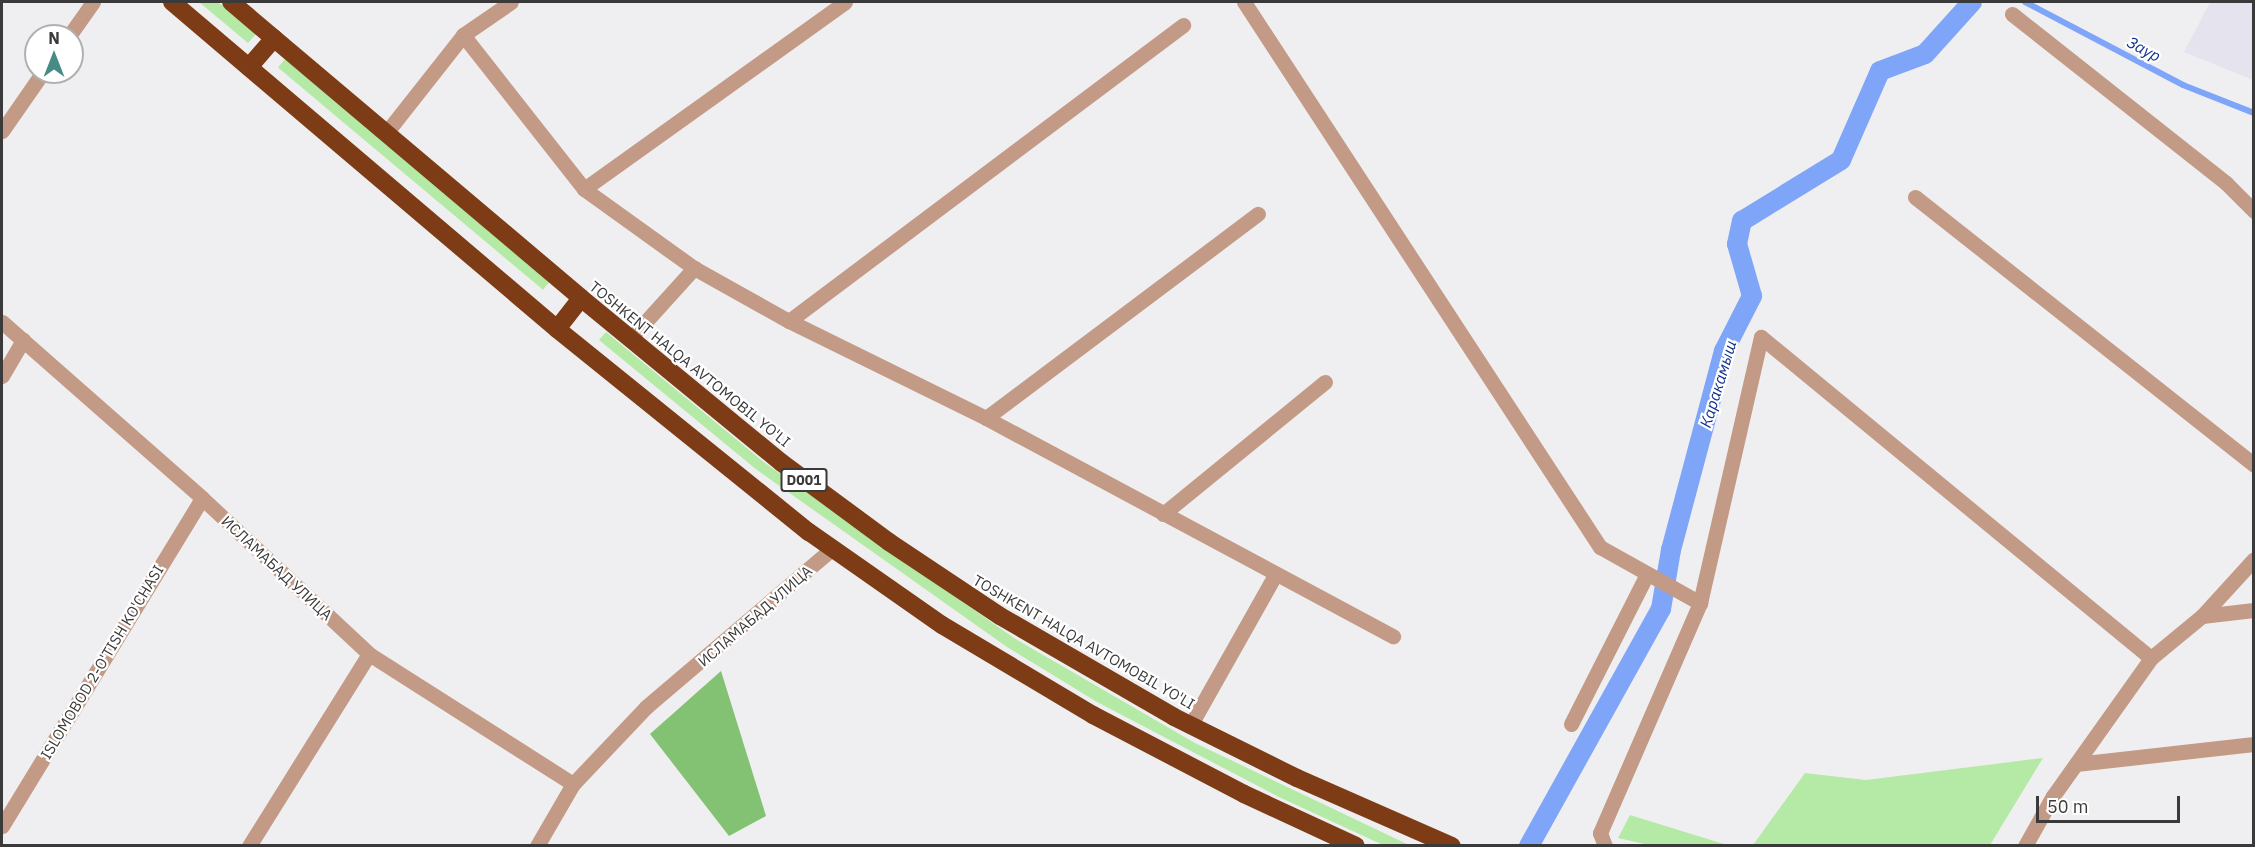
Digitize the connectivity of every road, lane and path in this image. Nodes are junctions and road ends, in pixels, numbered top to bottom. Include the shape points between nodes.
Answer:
1 (93, 2) edge
2 (172, 2) edge
3 (231, 2) edge
4 (511, 2) edge
5 (845, 2) edge
6 (1245, 2) edge
7 (2012, 14) dead end
8 (77, 24) edge
9 (1183, 25) dead end
10 (463, 35) junction
11 (274, 38) junction
12 (249, 67) junction
13 (35, 84) edge
14 (2, 131) edge
15 (386, 133) junction
16 (584, 189) junction
17 (1915, 197) dead end
18 (2253, 211) edge
19 (1258, 214) dead end
20 (694, 268) junction
21 (581, 298) junction
22 (789, 321) junction
23 (2, 322) edge
24 (557, 329) junction
25 (638, 330) dead end
26 (22, 340) junction
27 (2, 375) edge
28 (1325, 382) dead end
29 (986, 418) junction
30 (2253, 465) edge
31 (202, 498) junction
32 (1163, 514) junction
33 (833, 549) junction
34 (2253, 559) edge
35 (1275, 575) junction
36 (1646, 576) junction
37 (1700, 603) junction
38 (2253, 610) edge
39 (2202, 615) junction
40 (1394, 636) dead end
41 (369, 654) junction
42 (2151, 658) junction
43 (1571, 724) dead end
44 (1190, 726) junction
45 (2253, 744) edge
46 (2076, 764) junction
47 (573, 784) junction
48 (2, 826) edge
49 (249, 846) edge
50 (537, 846) edge
51 (1356, 846) edge
52 (1452, 846) edge
53 (1605, 846) edge
54 (2025, 846) edge

1 - 8 street
2 - 12 highway, D001
3 - 11 highway, TOSHKENT HALQA AVTOMOBIL YO'LI / D001
4 - 10 street
5 - 16 street
6 - 36 street via 1600,547
7 - 18 street via 2226,183
9 - 22 street
10 - 15 street
10 - 16 street
11 - 12 highway
11 - 15 highway, TOSHKENT HALQA AVTOMOBIL YO'LI / D001
12 - 24 highway, D001
13 - 14 street
15 - 21 highway, TOSHKENT HALQA AVTOMOBIL YO'LI / D001
16 - 20 street
17 - 30 street
19 - 29 street
20 - 22 street
20 - 25 street
21 - 24 highway
21 - 44 highway, TOSHKENT HALQA AVTOMOBIL YO'LI / D001 via 782,463 888,542 1000,616
22 - 29 street
23 - 26 street, ИСЛАМАБАД УЛИЦА
24 - 33 highway, D001 via 756,492
26 - 27 street
26 - 31 street, ИСЛАМАБАД УЛИЦА
28 - 32 street
29 - 32 street
31 - 41 street, ИСЛАМАБАД УЛИЦА
31 - 48 street, ISLOMOBOD 2-O'TISH KO'CHASI
32 - 35 street
33 - 47 street, ИСЛАМАБАД УЛИЦА via 646,707
33 - 51 highway, D001 via 942,625 1093,715 1244,794
34 - 39 street
35 - 40 street
35 - 44 street
36 - 37 street
36 - 43 street
37 - 42 street via 1761,337
37 - 53 street via 1600,833
38 - 39 street
39 - 42 street
41 - 47 street, ИСЛАМАБАД УЛИЦА
41 - 49 street
42 - 46 street
44 - 52 highway, TOSHKENT HALQA AVTOMOBIL YO'LI / D001
45 - 46 street
46 - 54 street
47 - 50 street, ИСЛАМАБАД УЛИЦА

